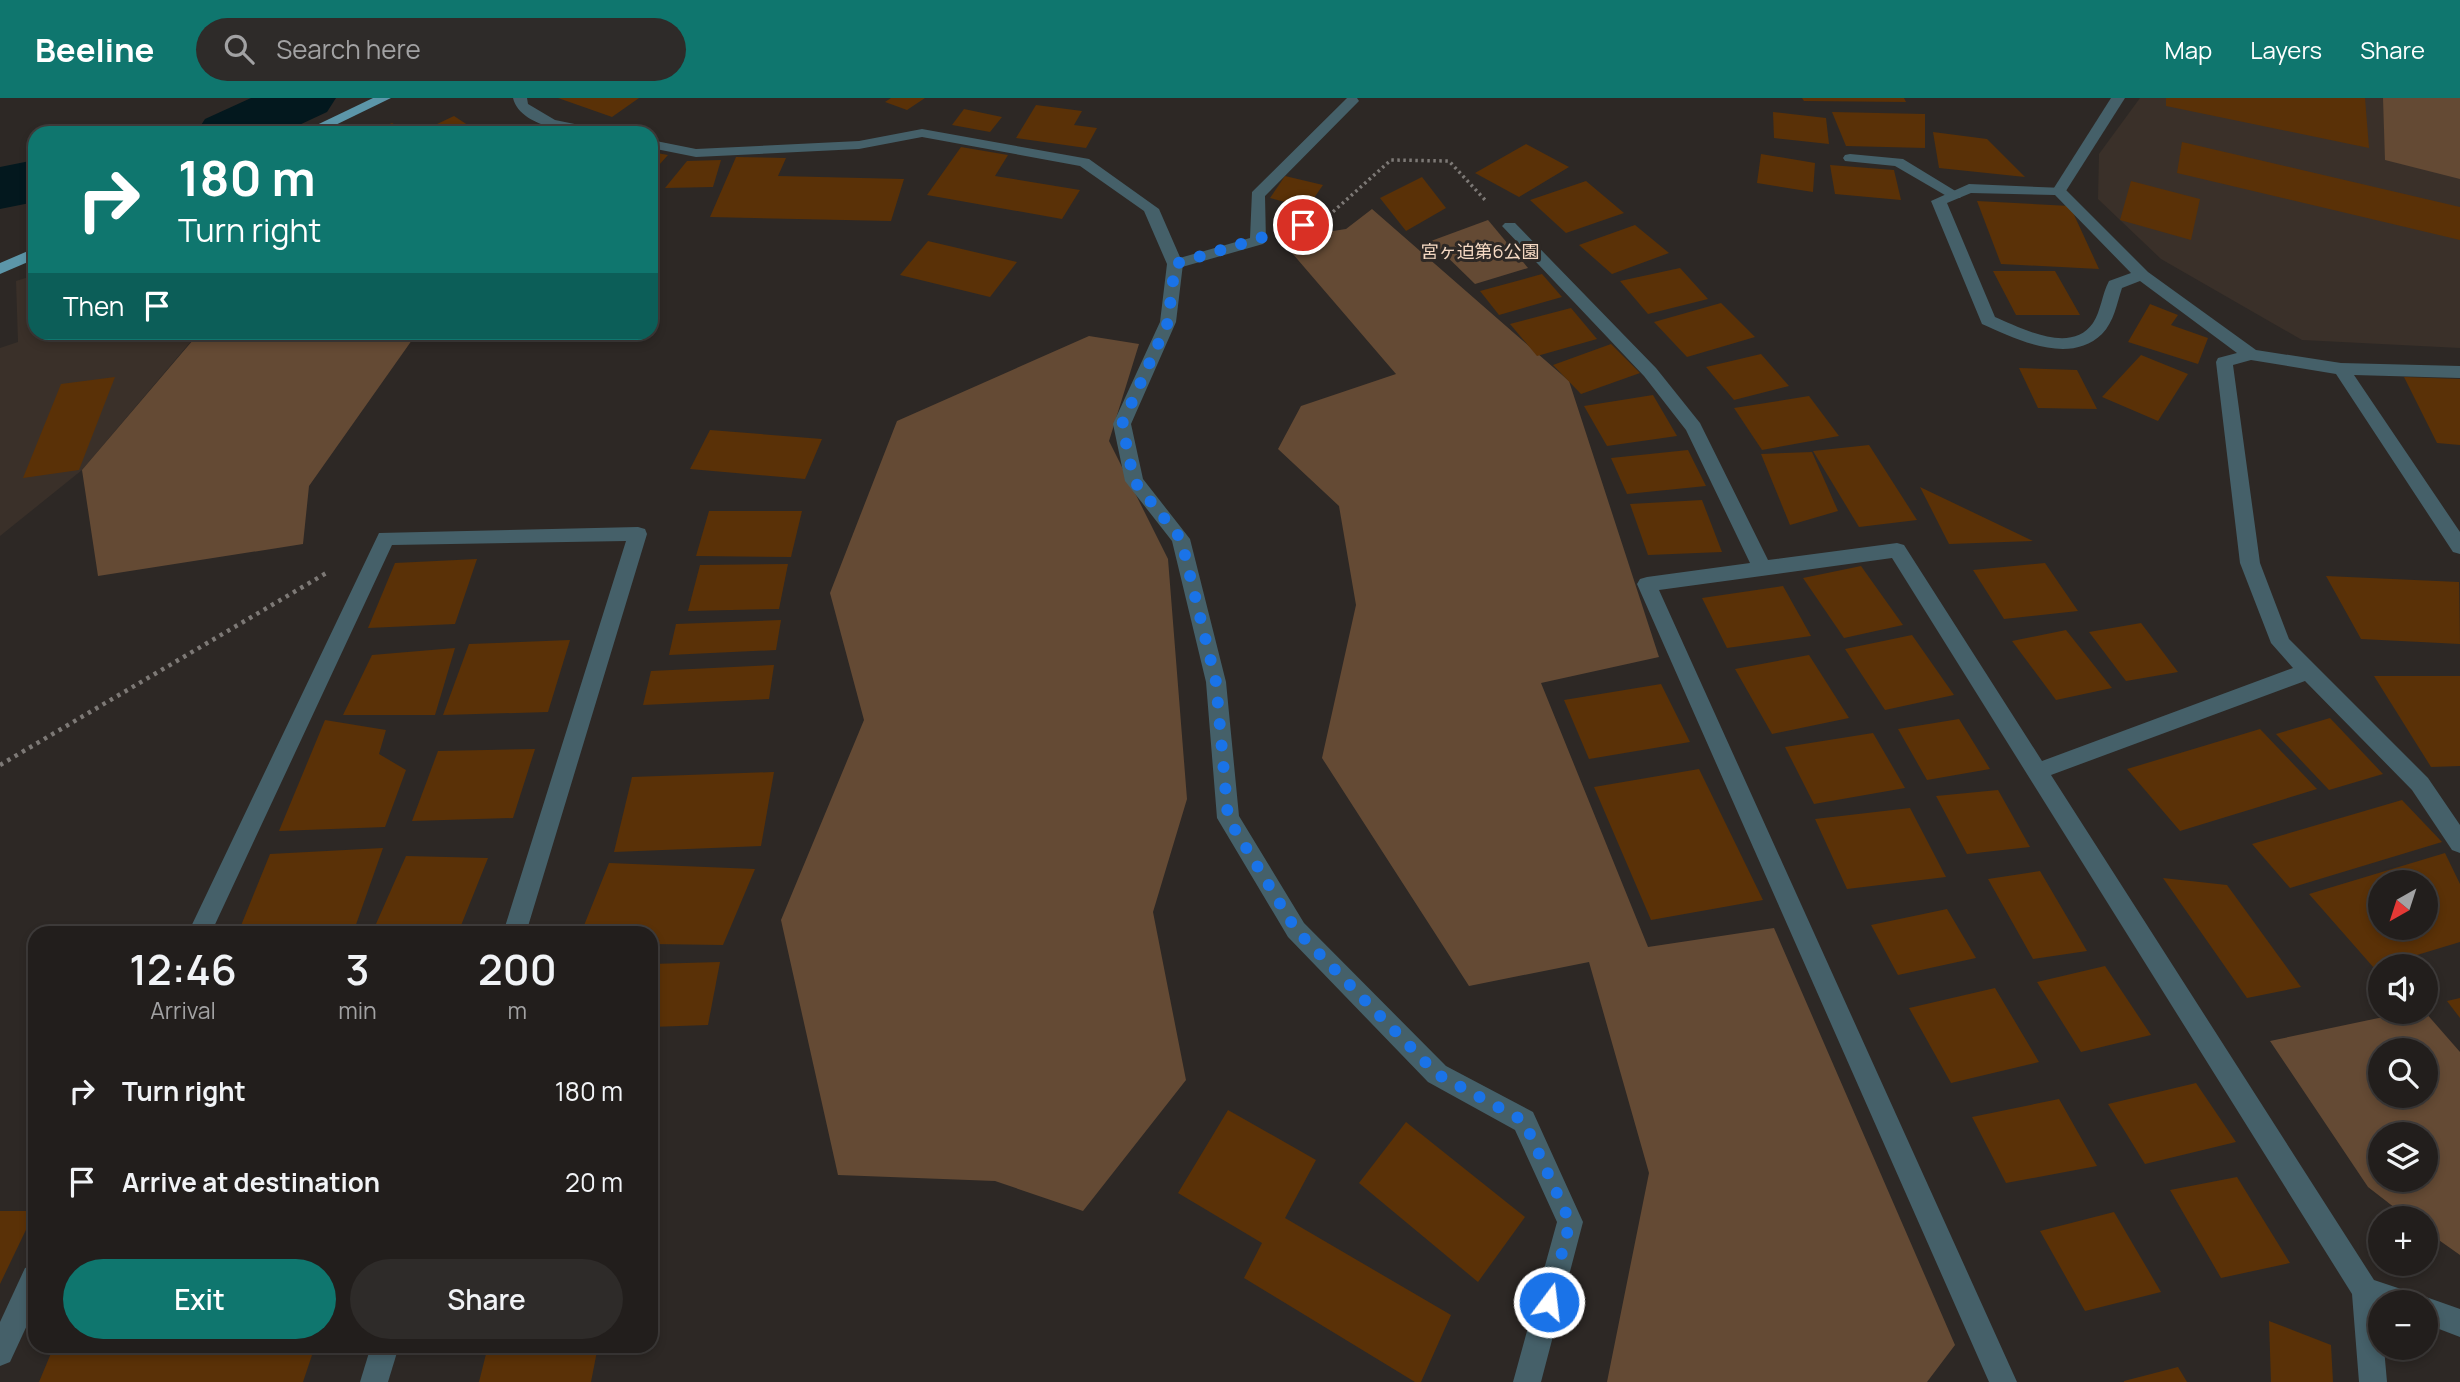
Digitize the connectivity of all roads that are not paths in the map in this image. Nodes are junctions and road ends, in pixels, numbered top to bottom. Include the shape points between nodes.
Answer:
1 (384, 98) edge
2 (520, 98) edge
3 (2118, 98) edge
4 (1352, 101) dead end
5 (322, 126) edge
6 (562, 126) edge
7 (658, 145) edge
8 (1850, 158) dead end
9 (2059, 191) junction
10 (1955, 195) junction
11 (1510, 226) road end
12 (28, 256) edge
13 (1175, 264) junction
14 (0, 269) edge
15 (2142, 275) junction
16 (2251, 355) junction
17 (2341, 369) junction
18 (2460, 372) edge
19 (2460, 547) edge
20 (1763, 569) junction
21 (2309, 671) junction
22 (2038, 771) junction
23 (2460, 844) edge
24 (202, 926) edge
25 (516, 926) edge
26 (2365, 1290) junction
27 (2368, 1291) edge
28 (28, 1293) edge
29 (2438, 1315) edge
30 (2460, 1323) edge
31 (0, 1352) edge
32 (384, 1353) edge
33 (374, 1382) edge
34 (1527, 1382) edge
35 (2003, 1382) edge
36 (2373, 1382) edge

1 - 5 main road
2 - 6 street via 522,106
3 - 9 street
4 - 13 street via 1257,195 1258,241
7 - 13 street via 696,153 859,145 922,133 1084,162 1151,209
8 - 10 street via 1898,162
9 - 10 street via 1969,188
9 - 15 street
10 - 15 street via 1939,201 1988,320 2037,342 2077,341 2097,329 2115,285
11 - 20 street via 1650,372 1694,427
12 - 14 main road
13 - 34 street via 1168,322 1122,424 1134,481 1181,539 1216,682 1228,818 1296,930 1324,959 1437,1074 1524,1121 1570,1222
15 - 16 street
16 - 17 street
16 - 21 street via 2224,362 2250,563 2281,643
17 - 18 street
17 - 19 street
20 - 22 street via 1897,551
20 - 35 street via 1647,584
21 - 22 street
21 - 23 street via 2420,783
22 - 26 street
24 - 25 street via 386,538 638,534
26 - 27 street
26 - 36 street
28 - 31 street
29 - 30 street
32 - 33 street

